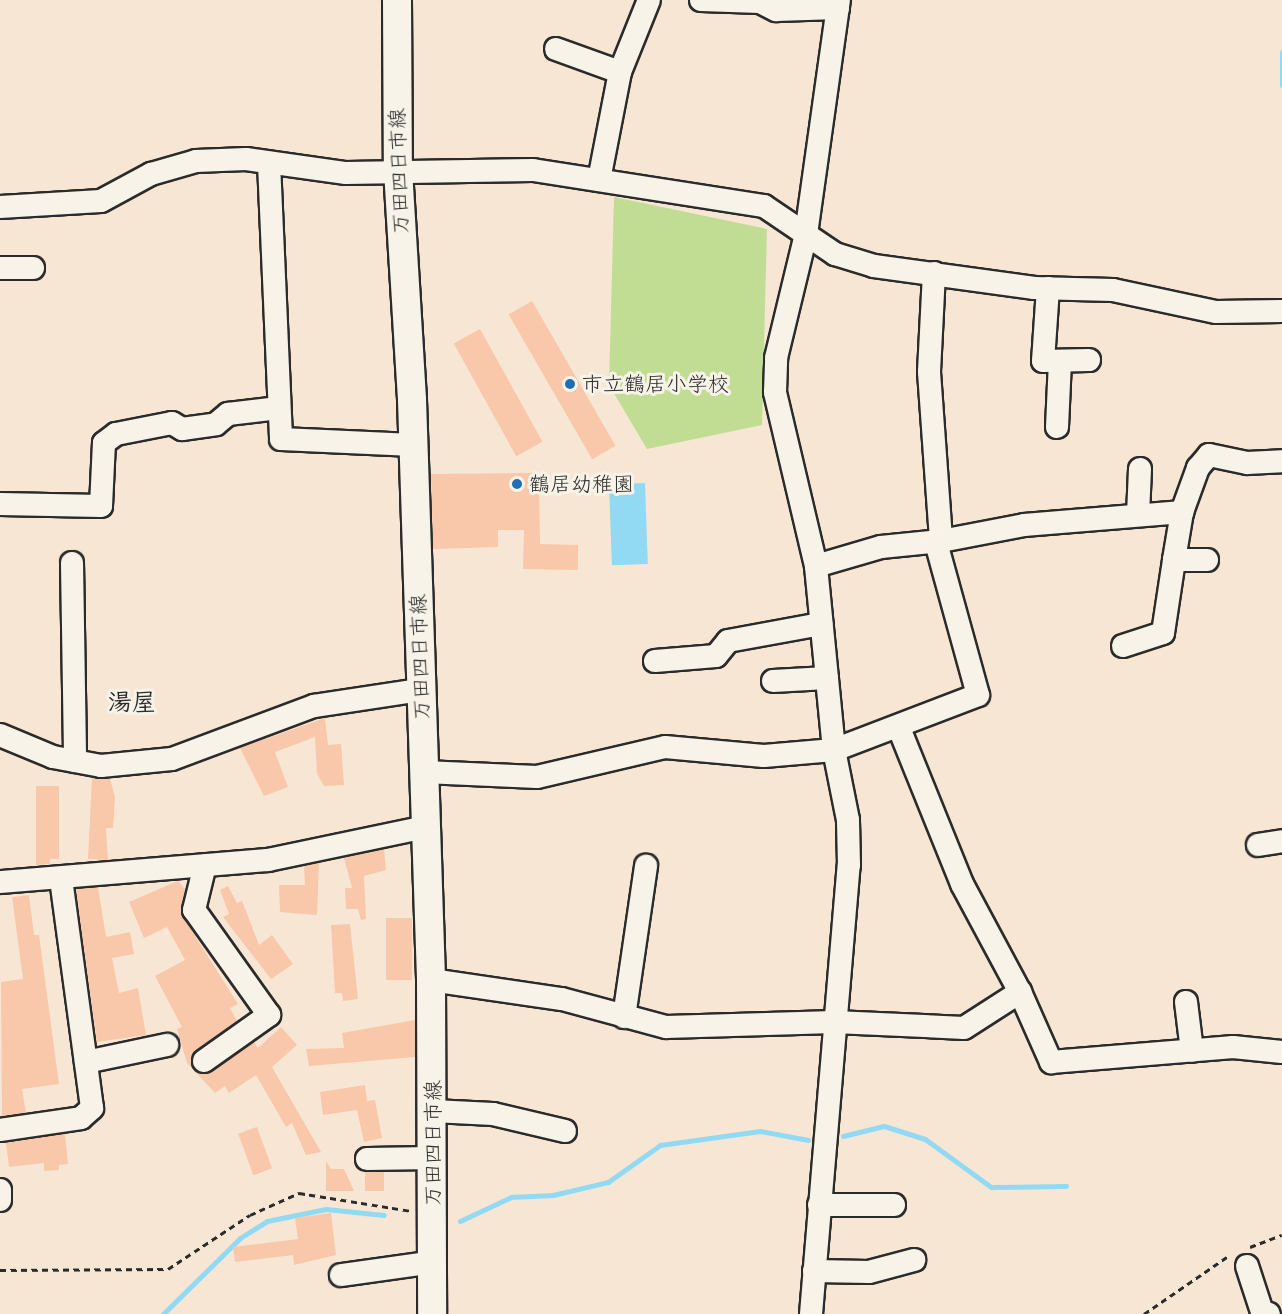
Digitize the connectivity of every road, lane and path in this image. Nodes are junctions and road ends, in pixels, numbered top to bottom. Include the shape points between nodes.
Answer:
1 (397, 0) edge
2 (649, 0) edge
3 (701, 0) edge
4 (839, 4) edge
5 (556, 49) dead end
6 (620, 72) junction
7 (269, 163) junction
8 (398, 170) junction
9 (599, 180) junction
10 (0, 207) edge
11 (806, 234) junction
12 (0, 268) edge
13 (33, 268) dead end
14 (934, 273) junction
15 (1048, 288) junction
16 (1282, 311) edge
17 (1089, 360) dead end
18 (1060, 361) junction
19 (279, 408) junction
20 (1057, 427) dead end
21 (413, 445) junction
22 (1282, 461) edge
23 (1140, 469) dead end
24 (0, 504) edge
25 (1182, 512) junction
26 (1138, 515) junction
27 (939, 541) junction
28 (1174, 560) junction
29 (1207, 560) dead end
30 (72, 563) dead end
31 (816, 566) junction
32 (821, 624) junction
33 (1123, 646) dead end
34 (656, 661) dead end
35 (827, 678) junction
36 (773, 681) dead end
37 (420, 690) junction
38 (899, 728) junction
39 (0, 735) edge
40 (834, 750) junction
41 (75, 761) junction
42 (424, 772) junction
43 (426, 827) junction
44 (1282, 841) edge
45 (1258, 845) dead end
46 (205, 865) junction
47 (646, 866) dead end
48 (61, 878) junction
49 (0, 882) edge
50 (431, 980) junction
51 (1020, 992) junction
52 (1186, 1002) dead end
53 (624, 1017) junction
54 (834, 1022) junction
55 (167, 1045) dead end
56 (1192, 1051) junction
57 (1282, 1052) edge
58 (204, 1061) dead end
59 (86, 1062) junction
60 (433, 1111) junction
61 (0, 1130) edge
62 (565, 1131) dead end
63 (433, 1158) junction
64 (367, 1160) dead end
65 (0, 1190) edge
66 (0, 1200) edge
67 (819, 1204) junction
68 (894, 1205) dead end
69 (433, 1216) junction
70 (1282, 1235) edge
71 (914, 1260) dead end
72 (433, 1262) junction
73 (1246, 1266) dead end
74 (0, 1270) edge
75 (814, 1271) junction
76 (341, 1275) dead end
77 (432, 1314) edge
78 (811, 1314) edge
79 (1144, 1314) edge
80 (1269, 1314) edge

1 - 8 main road, 万田四日市線
2 - 6 street
3 - 4 street via 760,2 776,10
4 - 11 street
5 - 6 street
6 - 9 street
7 - 8 street via 346,173
7 - 10 street via 196,161 151,174 101,201
7 - 19 street via 279,299
8 - 9 street via 533,170
8 - 21 main road, 万田四日市線
9 - 11 street via 764,207
11 - 14 street via 835,254 874,266
11 - 31 street via 776,358 775,392
12 - 13 street
14 - 15 street
14 - 27 street via 929,372
15 - 16 street via 1113,290 1216,312
15 - 18 street via 1043,361
17 - 18 street
18 - 20 street
19 - 21 street via 281,439
19 - 24 street via 228,414 216,424 182,429 172,423 116,434 104,443 100,506
21 - 37 main road, 万田四日市線
22 - 25 street via 1247,463 1209,455 1198,468
23 - 26 street
25 - 26 street
25 - 28 street
26 - 27 street via 1024,525
27 - 31 street via 881,547
27 - 38 street via 978,695
28 - 29 street
28 - 33 street via 1163,633
30 - 41 street
31 - 32 street
32 - 34 street via 728,640 716,656
32 - 35 street
35 - 36 street
35 - 40 street
37 - 41 street via 314,706 172,759 102,766
37 - 42 main road, 万田四日市線
38 - 40 street
38 - 51 street via 962,885
39 - 41 street
40 - 42 street via 764,756 665,747 537,777
40 - 54 street via 843,776 849,865
42 - 43 main road, 万田四日市線
43 - 46 street via 268,860
43 - 50 main road, 万田四日市線
44 - 45 street
46 - 48 street
46 - 58 street via 194,910 269,1015
47 - 53 street
48 - 49 street
48 - 59 street
50 - 53 street via 562,999
50 - 60 main road, 万田四日市線
51 - 54 street via 964,1028
51 - 56 street via 1050,1062
52 - 56 street
53 - 54 street via 666,1027
54 - 67 street
55 - 59 street
56 - 57 street via 1233,1047
59 - 61 street via 92,1108 81,1118
60 - 62 street via 493,1114
60 - 63 main road, 万田四日市線
63 - 64 street
63 - 69 main road, 万田四日市線
65 - 66 street
67 - 68 street
67 - 75 street
69 - 72 main road, 万田四日市線
69 - 74 path via 299,1194 250,1215 168,1269
70 - 79 path via 1232,1254
71 - 75 street via 869,1272
72 - 76 street
72 - 77 main road, 万田四日市線
73 - 80 street via 1262,1312
75 - 78 street

